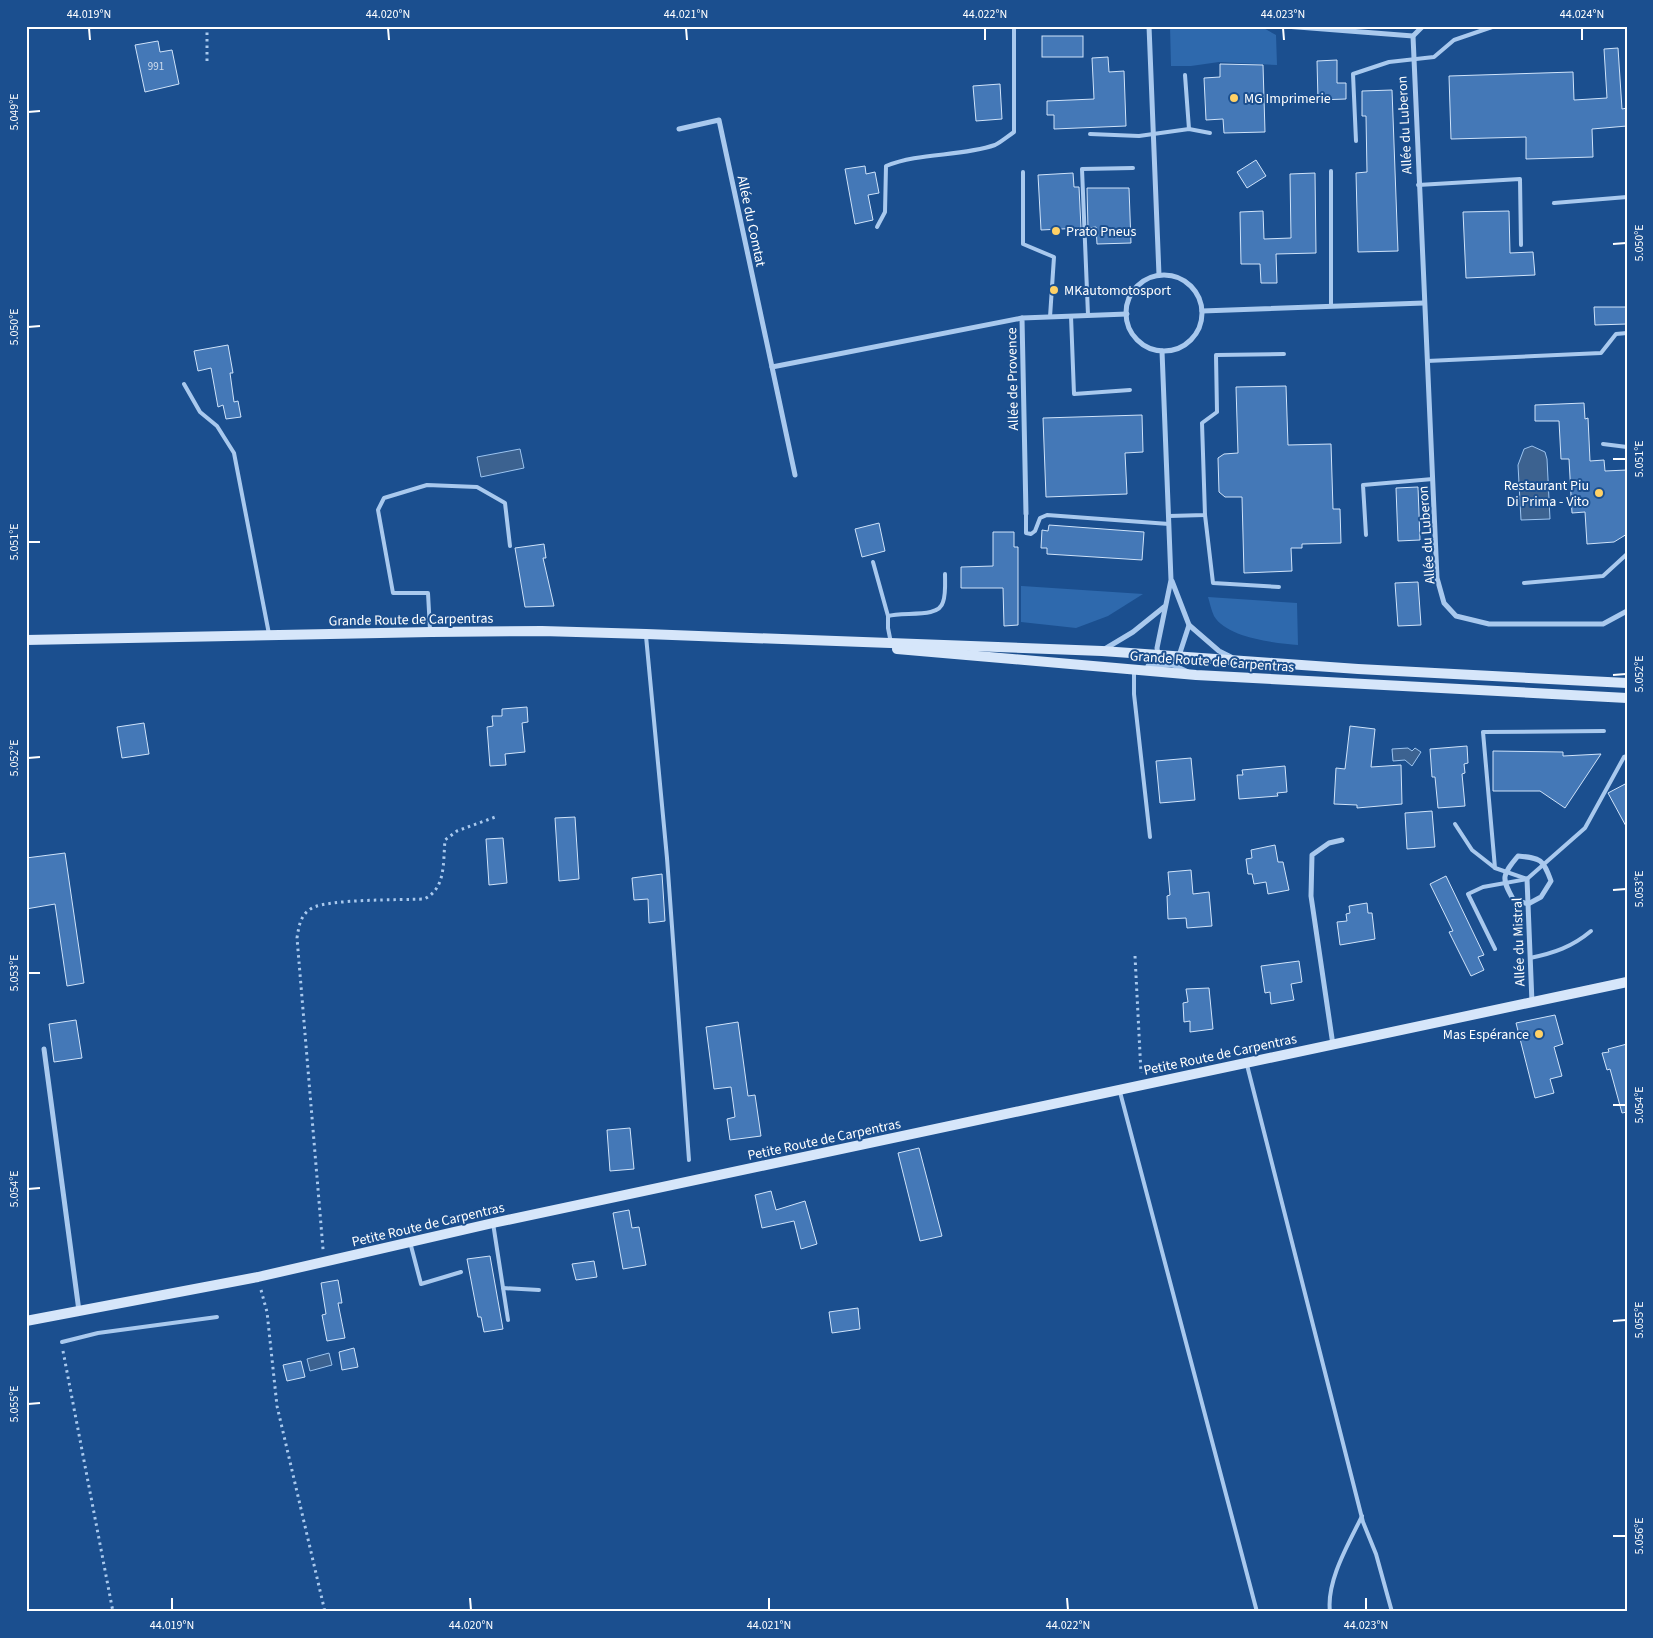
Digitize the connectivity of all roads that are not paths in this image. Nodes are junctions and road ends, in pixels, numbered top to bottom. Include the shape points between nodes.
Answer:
1 (1014, 26) edge
2 (1149, 26) edge
3 (1285, 26) edge
4 (1423, 26) edge
5 (1495, 26) edge
6 (1297, 27) edge
7 (1413, 36) junction
8 (1412, 59) junction
9 (1185, 75) dead end
10 (679, 129) dead end
11 (1189, 129) junction
12 (1153, 132) junction
13 (1210, 133) dead end
14 (1090, 134) dead end
15 (1356, 141) dead end
16 (1133, 168) dead end
17 (1331, 171) dead end
18 (1023, 172) dead end
19 (1418, 185) junction
20 (1627, 198) edge
21 (1554, 203) dead end
22 (877, 227) dead end
23 (1521, 245) dead end
24 (1159, 275) junction
25 (1424, 303) junction
26 (1331, 306) junction
27 (1202, 311) junction
28 (1127, 314) junction
29 (1071, 316) junction
30 (1088, 316) junction
31 (1050, 317) junction
32 (1022, 318) junction
33 (1627, 333) edge
34 (1162, 351) junction
35 (1284, 354) dead end
36 (1427, 361) junction
37 (772, 367) junction
38 (184, 384) dead end
39 (1130, 390) dead end
40 (1603, 444) dead end
41 (1627, 446) edge
42 (795, 475) dead end
43 (1433, 479) junction
44 (1026, 514) joint
45 (1205, 515) junction
46 (1169, 516) junction
47 (1169, 524) junction
48 (1366, 536) dead end
49 (510, 546) dead end
50 (1627, 554) edge
51 (873, 562) dead end
52 (945, 574) dead end
53 (1171, 580) junction
54 (1524, 583) dead end
55 (1278, 586) dead end
56 (1164, 607) junction
57 (1627, 611) edge
58 (888, 616) junction
59 (1189, 626) junction
60 (431, 632) junction
61 (269, 634) junction
62 (646, 634) junction
63 (26, 640) edge
64 (797, 640) junction
65 (891, 643) junction
66 (1102, 651) junction
67 (1158, 655) junction
68 (1238, 660) junction
69 (1176, 661) junction
70 (1109, 667) junction
71 (1134, 670) junction
72 (1196, 675) junction
73 (1627, 684) edge
74 (1627, 698) edge
75 (1604, 731) dead end
76 (1627, 756) edge
77 (1455, 824) dead end
78 (1150, 838) dead end
79 (1342, 840) dead end
80 (1544, 863) junction
81 (1495, 868) junction
82 (1505, 872) junction
83 (1527, 879) junction
84 (1504, 883) junction
85 (1528, 904) junction
86 (1590, 931) dead end
87 (1495, 949) dead end
88 (1530, 958) junction
89 (1627, 982) edge
90 (1532, 1003) junction
91 (1333, 1045) junction
92 (44, 1049) dead end
93 (1247, 1062) junction
94 (1119, 1090) junction
95 (689, 1160) dead end
96 (493, 1223) junction
97 (410, 1242) junction
98 (461, 1272) dead end
99 (503, 1288) junction
100 (538, 1290) dead end
101 (79, 1312) junction
102 (217, 1317) dead end
103 (508, 1320) dead end
104 (26, 1321) edge
105 (62, 1342) road end
106 (1362, 1516) junction
107 (1257, 1612) edge
108 (1330, 1612) edge
109 (1392, 1612) edge

1 - 22 lane via 1014,132 996,145 886,166 885,212
2 - 12 street
3 - 6 street
4 - 7 street
5 - 8 lane via 1454,40 1434,57
6 - 7 street
7 - 8 street, Allée du Luberon
8 - 15 lane via 1389,62 1353,74
8 - 19 street, Allée du Luberon
9 - 11 lane
10 - 37 street, Allée du Comtat via 719,120
11 - 12 lane
11 - 13 lane
12 - 14 lane via 1139,136
12 - 24 street
16 - 30 lane via 1082,169
17 - 26 lane
18 - 31 lane via 1023,244 1054,257
19 - 23 lane via 1520,179
19 - 25 street, Allée du Luberon
20 - 21 lane
24 - 27 street via 1172,275 1193,288 1200,299
24 - 28 street via 1139,284 1132,293
25 - 26 street
25 - 36 street, Allée du Luberon
26 - 27 street
27 - 34 street via 1201,324 1186,344
28 - 30 street, Allée de Provence
28 - 34 street via 1129,325 1142,343
29 - 30 street, Allée de Provence
29 - 31 street, Allée de Provence
29 - 39 lane via 1074,394
31 - 32 street, Allée de Provence
32 - 37 street
32 - 44 street, Allée de Provence
33 - 36 lane via 1616,334 1600,353
34 - 46 street
35 - 45 lane via 1216,355 1217,412 1202,423
36 - 43 street, Allée du Luberon
37 - 42 street, Allée du Comtat
38 - 61 lane via 200,412 217,426 234,453
40 - 41 lane
43 - 48 lane via 1363,485
43 - 57 street, Allée du Luberon via 1437,578 1444,603 1456,616 1489,624 1603,624
44 - 47 lane via 1026,533 1031,534 1035,532 1040,518 1047,515
45 - 46 lane
45 - 55 lane via 1213,583
46 - 47 street
47 - 53 street
49 - 60 lane via 505,504 477,487 427,485 384,498 378,510 393,593 428,592
50 - 54 lane via 1603,576
51 - 58 lane
52 - 58 lane via 943,604 937,610 925,614
53 - 56 street
53 - 59 street
56 - 66 street
56 - 67 street
58 - 65 lane
59 - 68 street via 1219,651
59 - 69 street
60 - 61 main road, Grande Route de Carpentras
60 - 62 main road, Grande Route de Carpentras
61 - 63 main road, Grande Route de Carpentras
62 - 64 main road, Grande Route de Carpentras
62 - 95 lane via 668,858
64 - 65 main road, Grande Route de Carpentras
64 - 70 main road, Grande Route de Carpentras
65 - 66 main road, Grande Route de Carpentras
66 - 67 main road, Grande Route de Carpentras
67 - 69 main road, Grande Route de Carpentras
68 - 69 main road, Grande Route de Carpentras
68 - 73 main road, Grande Route de Carpentras
69 - 70 street
69 - 72 street
70 - 71 main road, Grande Route de Carpentras
71 - 72 main road, Grande Route de Carpentras
71 - 78 lane
72 - 74 main road, Grande Route de Carpentras
75 - 81 lane via 1483,732
76 - 80 lane via 1585,828
77 - 81 lane via 1472,850
79 - 91 street via 1329,843 1312,856 1312,896
80 - 82 street via 1518,856
80 - 83 lane
80 - 85 street via 1551,881 1541,897
81 - 82 lane
82 - 83 lane
82 - 84 street
83 - 84 lane
83 - 85 street, Allée du Mistral
84 - 85 street via 1513,899
84 - 87 lane via 1468,894
85 - 88 street, Allée du Mistral
86 - 88 lane via 1576,944
88 - 90 street, Allée du Mistral
89 - 90 main road, Petite Route de Carpentras
90 - 91 main road, Petite Route de Carpentras
91 - 93 main road, Petite Route de Carpentras
92 - 101 street
93 - 94 main road, Petite Route de Carpentras
93 - 106 lane
94 - 96 main road, Petite Route de Carpentras
94 - 107 lane
96 - 97 main road, Petite Route de Carpentras
96 - 99 lane
97 - 98 lane via 421,1284
97 - 101 main road, Petite Route de Carpentras via 258,1277
99 - 100 lane
99 - 103 lane
101 - 104 main road, Petite Route de Carpentras
102 - 105 lane via 98,1333
106 - 108 lane via 1339,1564
106 - 109 lane

